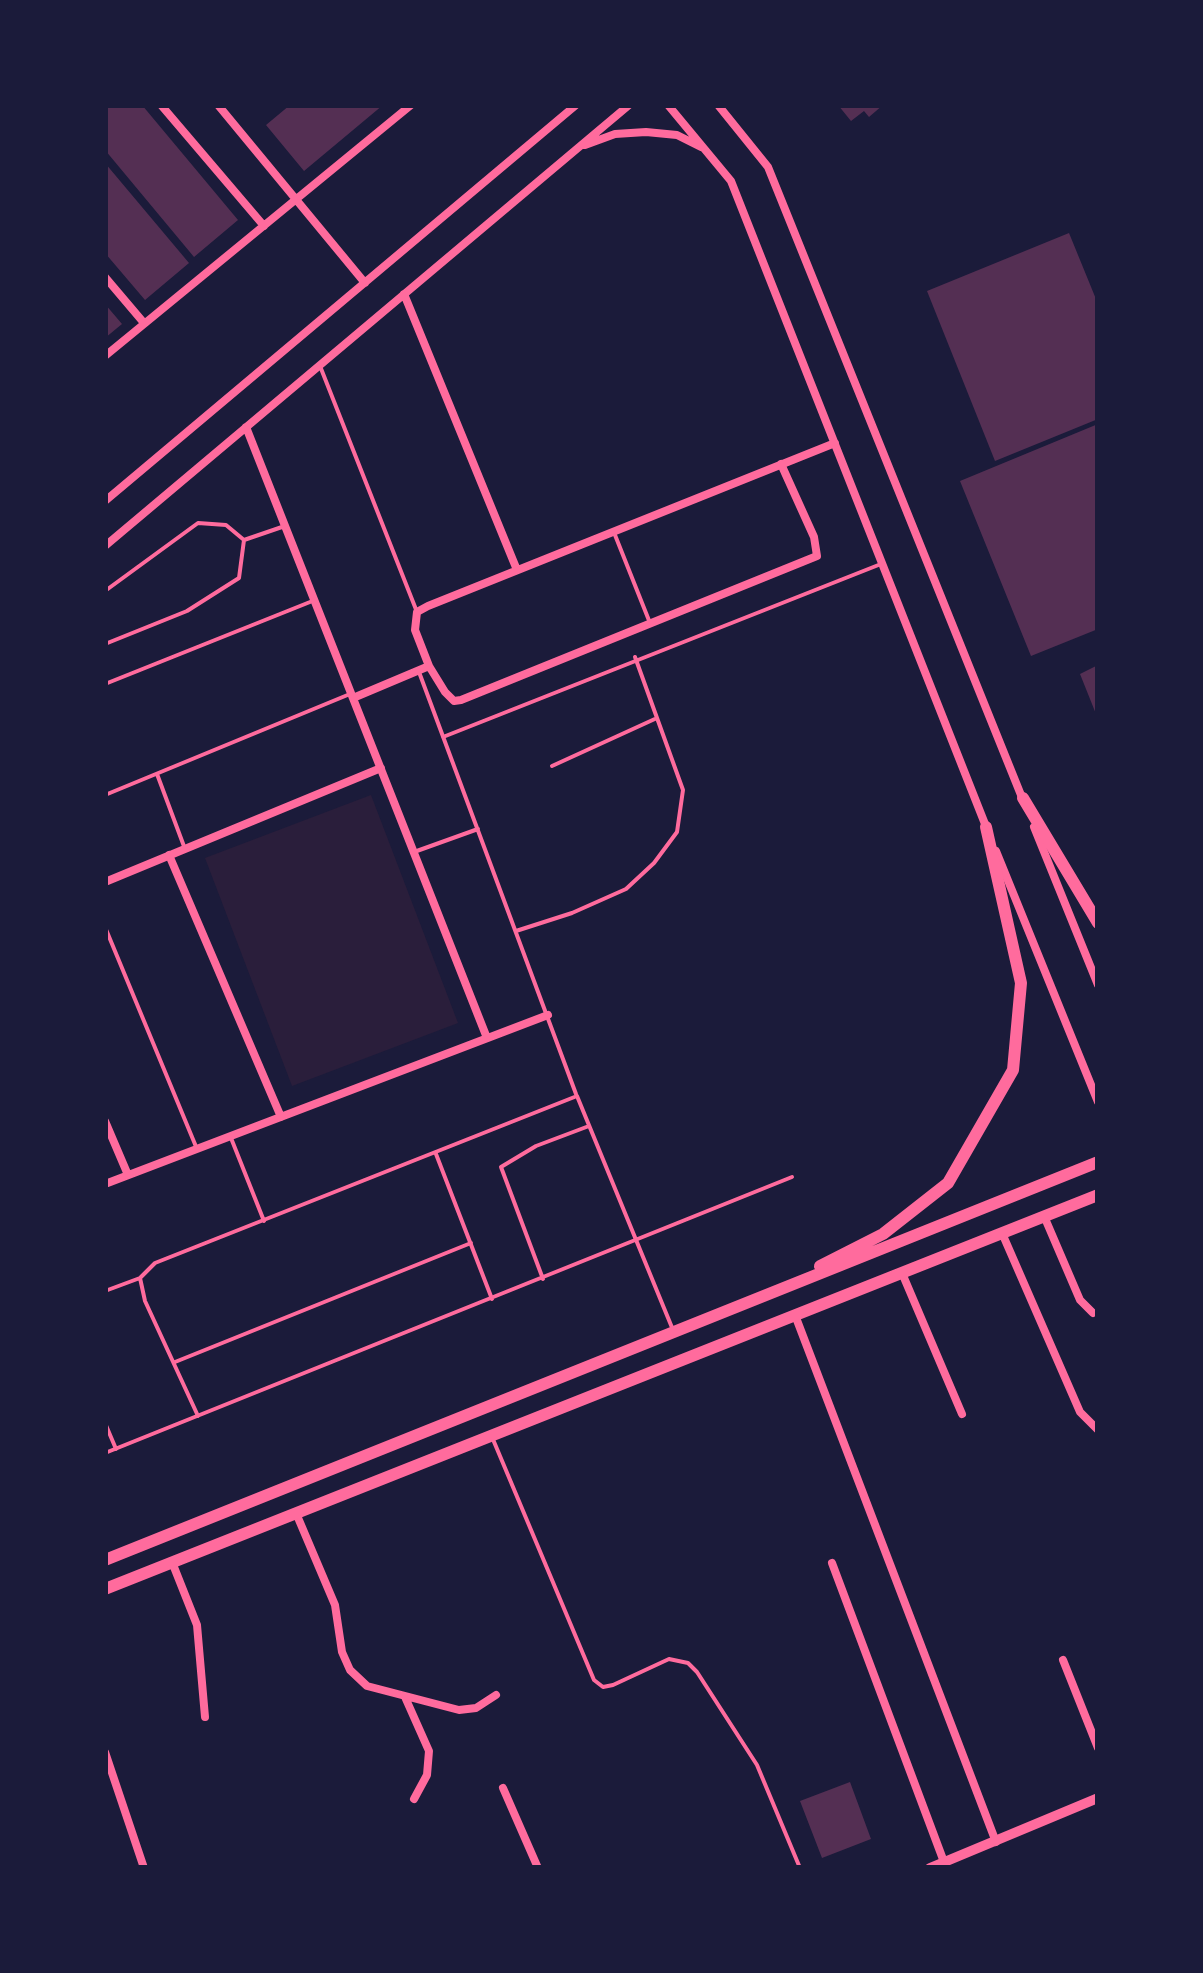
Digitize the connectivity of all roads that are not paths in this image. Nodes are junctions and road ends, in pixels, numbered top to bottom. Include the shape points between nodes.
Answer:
1 (161, 105) edge
2 (218, 105) edge
3 (411, 105) edge
4 (629, 105) edge
5 (668, 105) edge
6 (718, 105) edge
7 (726, 105) edge
8 (575, 106) edge
9 (730, 118) junction
10 (577, 148) junction
11 (706, 149) junction
12 (297, 200) junction
13 (264, 226) junction
14 (105, 277) edge
15 (364, 283) junction
16 (404, 294) junction
17 (144, 323) junction
18 (105, 356) edge
19 (320, 366) junction
20 (246, 427) junction
21 (835, 443) junction
22 (781, 464) junction
23 (105, 502) edge
24 (286, 526) junction
25 (614, 532) junction
26 (244, 540) junction
27 (105, 546) edge
28 (882, 563) junction
29 (517, 570) junction
30 (105, 591) edge
31 (315, 600) junction
32 (417, 612) junction
33 (650, 624) junction
34 (105, 644) edge
35 (635, 657) junction
36 (429, 666) junction
37 (419, 672) junction
38 (105, 684) edge
39 (353, 696) junction
40 (657, 718) junction
41 (444, 736) junction
42 (552, 766) dead end
43 (381, 768) junction
44 (156, 774) junction
45 (105, 795) edge
46 (1022, 798) junction
47 (986, 826) junction
48 (478, 829) junction
49 (185, 849) junction
50 (414, 852) junction
51 (169, 855) junction
52 (105, 882) edge
53 (1098, 923) edge
54 (105, 927) edge
55 (516, 931) junction
56 (1098, 985) edge
57 (548, 1015) junction
58 (487, 1038) junction
59 (576, 1096) junction
60 (1098, 1102) edge
61 (281, 1117) junction
62 (105, 1121) edge
63 (589, 1126) junction
64 (230, 1136) junction
65 (197, 1149) junction
66 (436, 1154) junction
67 (1098, 1162) edge
68 (128, 1175) junction
69 (792, 1177) dead end
70 (105, 1184) edge
71 (1098, 1195) edge
72 (1044, 1216) junction
73 (264, 1222) junction
74 (1002, 1233) junction
75 (471, 1244) junction
76 (635, 1244) junction
77 (902, 1273) junction
78 (140, 1278) junction
79 (543, 1279) junction
80 (105, 1292) edge
81 (492, 1299) junction
82 (751, 1302) junction
83 (1093, 1312) dead end
84 (795, 1315) junction
85 (674, 1330) junction
86 (175, 1362) junction
87 (962, 1414) dead end
88 (198, 1416) junction
89 (105, 1423) edge
90 (1098, 1430) edge
91 (492, 1436) junction
92 (116, 1449) junction
93 (105, 1453) edge
94 (296, 1513) junction
95 (105, 1560) edge
96 (172, 1562) junction
97 (832, 1563) dead end
98 (105, 1589) edge
99 (1064, 1660) dead end
100 (496, 1695) dead end
101 (404, 1697) junction
102 (205, 1717) dead end
103 (1098, 1748) edge
104 (105, 1752) edge
105 (504, 1788) dead end
106 (1098, 1798) edge
107 (414, 1800) dead end
108 (996, 1842) junction
109 (944, 1862) junction
110 (961, 1862) edge
111 (143, 1865) edge
112 (130, 1868) edge
113 (538, 1868) edge
114 (800, 1868) edge
115 (930, 1868) edge

1 - 13 street
2 - 12 street
3 - 12 street
4 - 10 street
5 - 11 street
6 - 9 street
7 - 9 street
8 - 15 street
9 - 46 street via 768,167
10 - 11 street via 615,134 646,132 677,135
10 - 16 street
11 - 21 street via 731,180
12 - 13 street
12 - 15 street
13 - 17 street
14 - 17 street
15 - 23 street
16 - 19 street
16 - 29 street
17 - 18 street
19 - 20 street
19 - 32 lane
20 - 24 street
20 - 27 street
21 - 22 street
21 - 28 street
22 - 25 street
22 - 33 street via 817,556
24 - 26 lane
24 - 31 street
25 - 29 street
25 - 33 lane
26 - 30 lane via 226,524 198,524
26 - 34 lane via 238,578 187,611
28 - 35 lane
28 - 47 street
29 - 32 street
31 - 38 lane
31 - 39 street
32 - 36 street via 415,630
33 - 36 street via 454,701
35 - 40 lane
35 - 41 lane
36 - 37 street
37 - 39 street
37 - 41 lane
39 - 43 street
39 - 44 lane
40 - 42 lane
40 - 55 lane via 683,790 677,832 626,889
41 - 48 lane
43 - 49 street
43 - 50 street
44 - 45 lane
44 - 49 lane
46 - 53 highway
46 - 56 street
47 - 60 street
47 - 82 highway via 1021,983 1013,1070 948,1183 883,1234
48 - 50 lane
48 - 55 lane
49 - 51 street
50 - 58 street
51 - 52 street
51 - 61 street
54 - 65 lane
55 - 57 lane
57 - 58 street
57 - 59 lane
58 - 61 street
59 - 63 lane
59 - 66 lane
61 - 64 street
62 - 68 street
63 - 76 lane
63 - 79 lane via 501,1167
64 - 65 street
64 - 73 lane
65 - 68 street
66 - 73 lane
66 - 75 lane
67 - 82 highway
68 - 70 street
69 - 76 lane
71 - 72 highway
72 - 74 highway
72 - 83 street via 1080,1300
73 - 78 lane via 155,1263
74 - 77 highway
74 - 90 street via 1080,1412
75 - 81 lane
75 - 86 lane
76 - 79 lane
76 - 85 lane
77 - 84 highway
77 - 87 street
78 - 80 lane
78 - 86 lane
79 - 81 lane
81 - 88 lane
82 - 85 highway
84 - 91 highway
84 - 108 street
85 - 95 highway
86 - 88 lane
88 - 92 lane
89 - 92 lane
91 - 94 highway
91 - 114 lane via 594,1680 613,1685 668,1660 697,1672 757,1765
92 - 93 lane
94 - 96 highway
94 - 101 street via 335,1605 350,1670 367,1686
96 - 98 highway
96 - 102 street via 197,1625
97 - 109 street
99 - 103 street
100 - 101 street via 459,1710
101 - 107 street via 429,1751 428,1774
104 - 111 street
105 - 113 street
106 - 108 street
108 - 110 street
109 - 110 street
109 - 115 street
111 - 112 street

